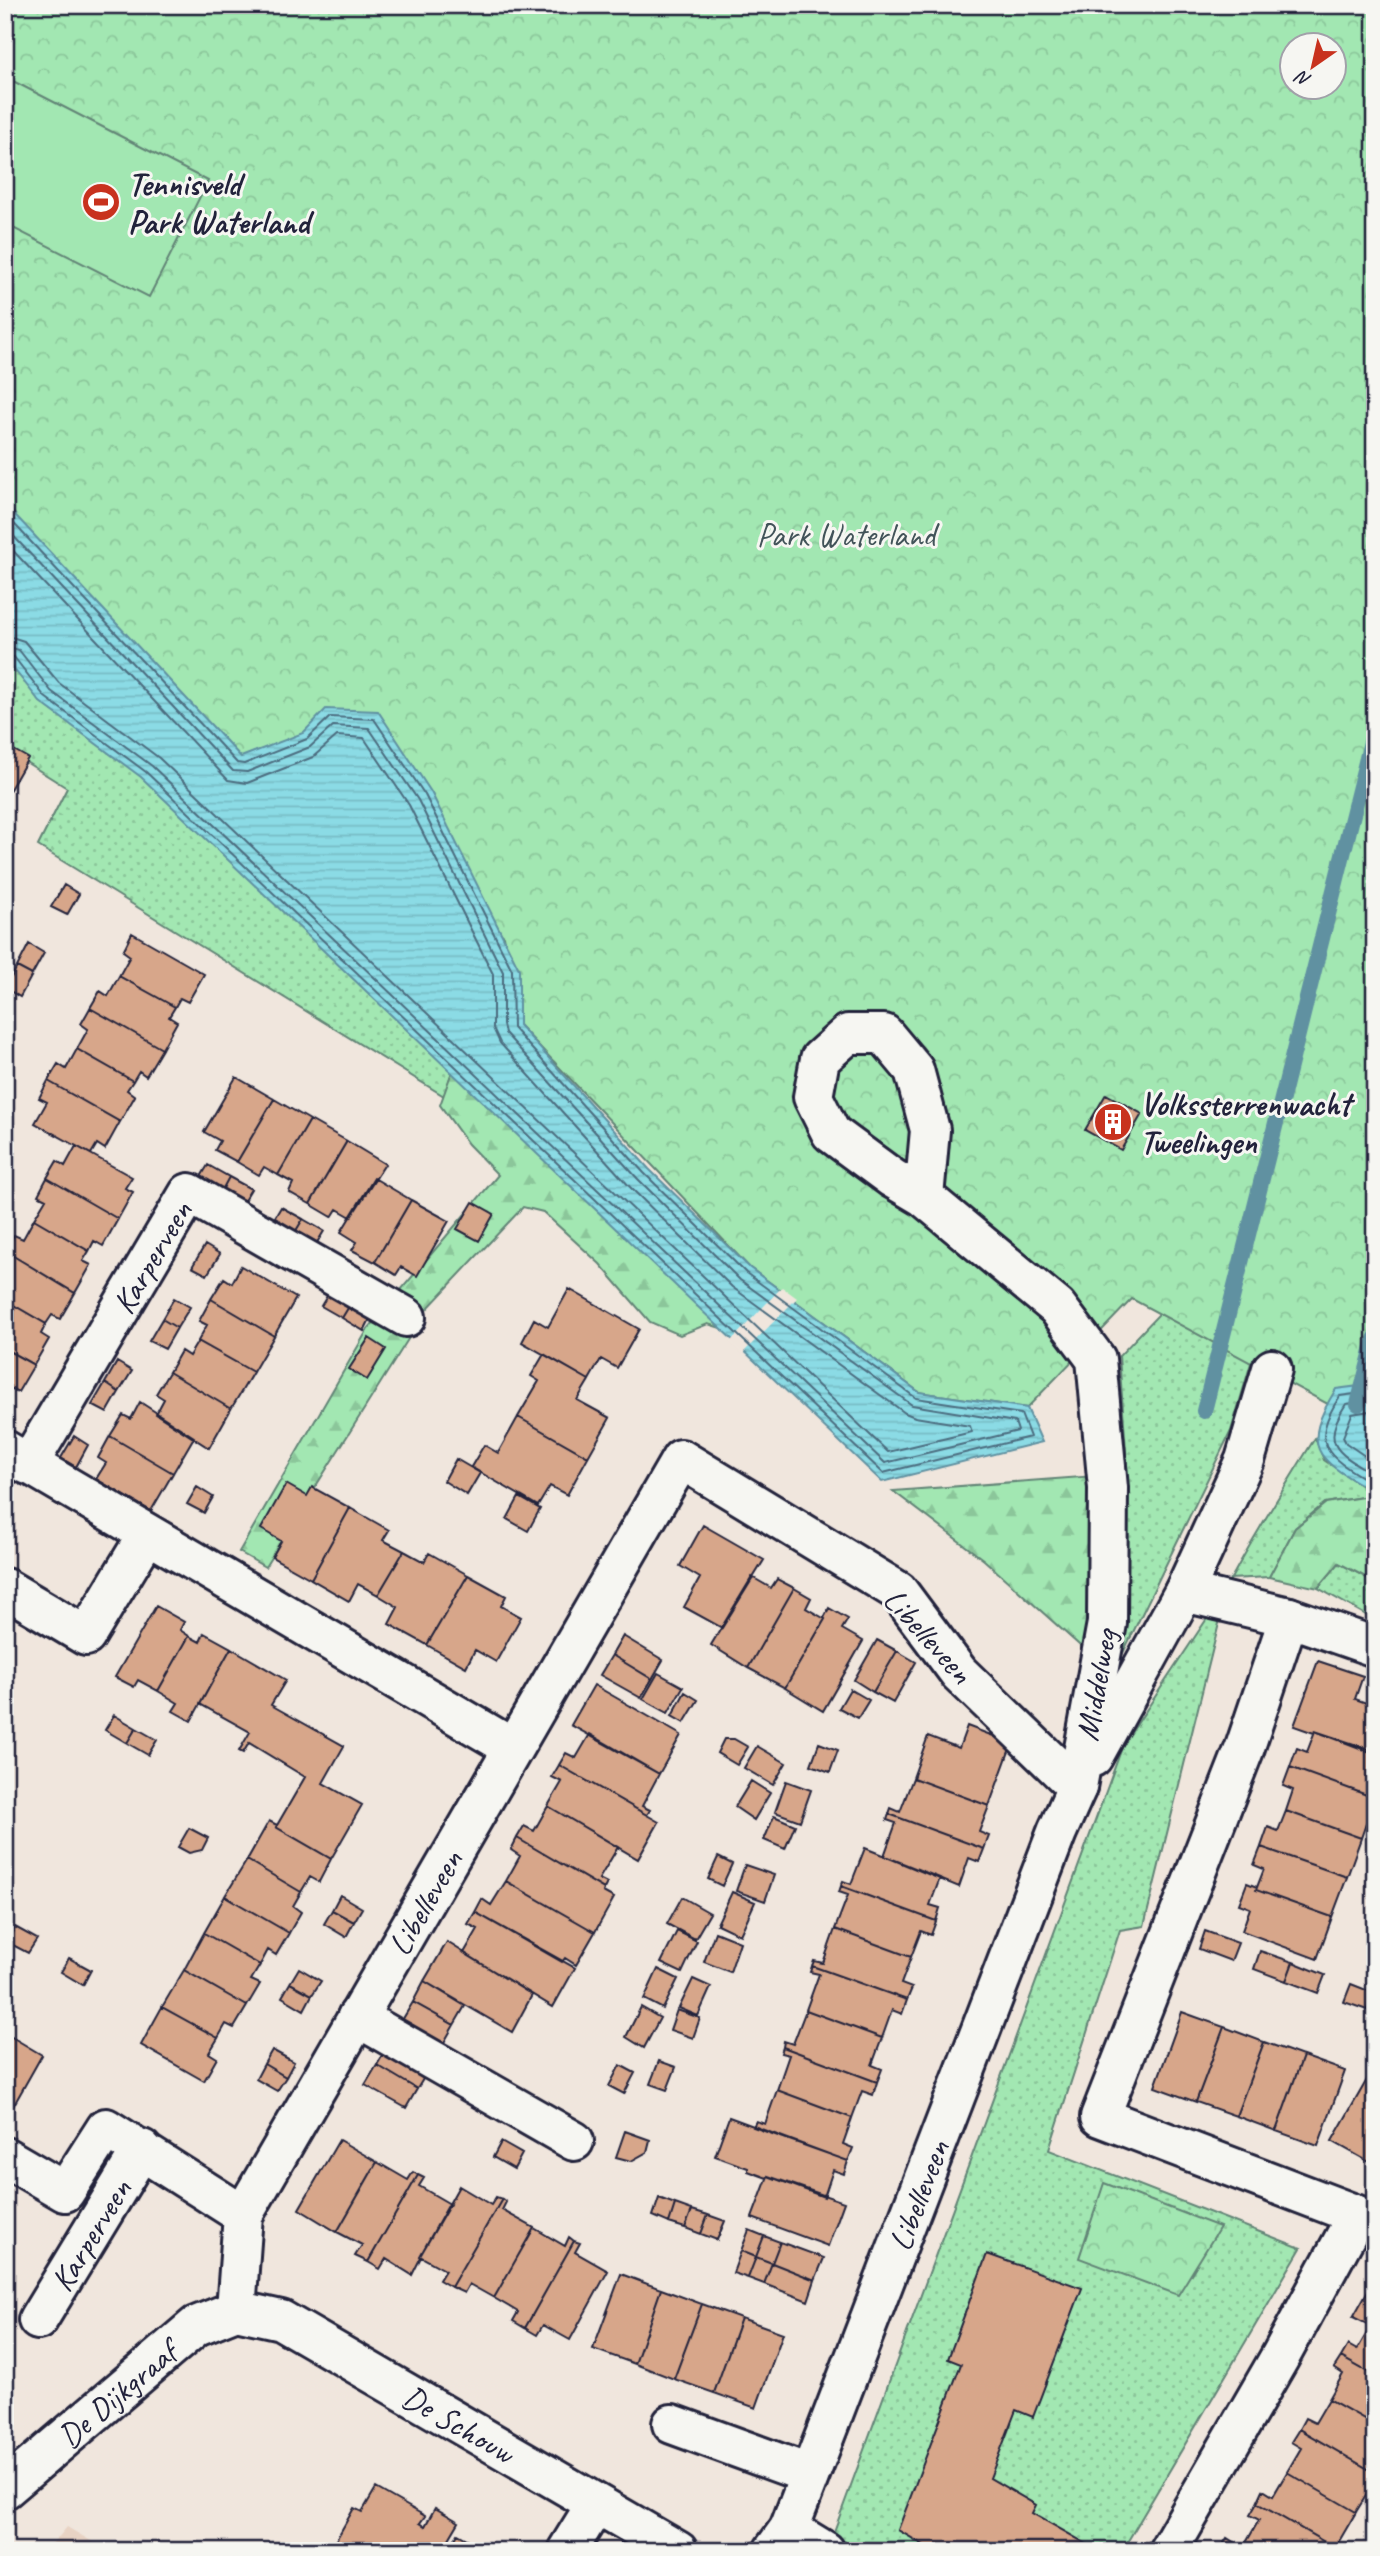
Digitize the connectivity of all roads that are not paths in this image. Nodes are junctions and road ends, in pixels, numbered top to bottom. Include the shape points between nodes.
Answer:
1 (924, 1197) dead end
2 (406, 1317) dead end
3 (1272, 1369) dead end
4 (17, 1458) edge
5 (147, 1535) junction
6 (5, 1588) edge
7 (1184, 1592) junction
8 (1289, 1617) junction
9 (1375, 1647) edge
10 (513, 1748) junction
11 (1077, 1787) junction
12 (357, 2017) junction
13 (574, 2141) dead end
14 (142, 2150) junction
15 (5, 2157) edge
16 (243, 2215) junction
17 (1366, 2220) edge
18 (236, 2309) junction
19 (38, 2320) dead end
20 (672, 2424) dead end
21 (809, 2474) junction
22 (5, 2489) edge
23 (596, 2504) junction
24 (781, 2540) edge
25 (567, 2551) edge
26 (678, 2551) edge
27 (825, 2551) edge
28 (1168, 2551) edge

1 - 11 street, Middelweg via 1057,1307 1096,1359 1108,1488 1107,1623
2 - 4 street, Karperveen via 189,1193
3 - 7 street, Middelweg via 1245,1460
4 - 5 street, Karperveen
5 - 6 street via 86,1636
5 - 10 street, Karperveen
7 - 8 street
7 - 11 street, Middelweg
8 - 9 street
8 - 17 street via 1244,1751 1100,2117
10 - 11 street, Libelleveen via 681,1459 898,1591 960,1673
10 - 12 street, Libelleveen
11 - 21 street, Libelleveen
12 - 13 street
12 - 16 street, Libelleveen
14 - 15 street, Karperveen via 106,2128 65,2192
14 - 16 street, Karperveen
14 - 19 street, Karperveen
16 - 18 street, Libelleveen
17 - 28 street
18 - 22 street, De Dijkgraaf via 196,2326
18 - 23 street, De Schouw via 281,2320
20 - 21 street
21 - 24 street, Libelleveen
23 - 25 street
23 - 26 street, De Schouw
24 - 27 street, Libelleveen

